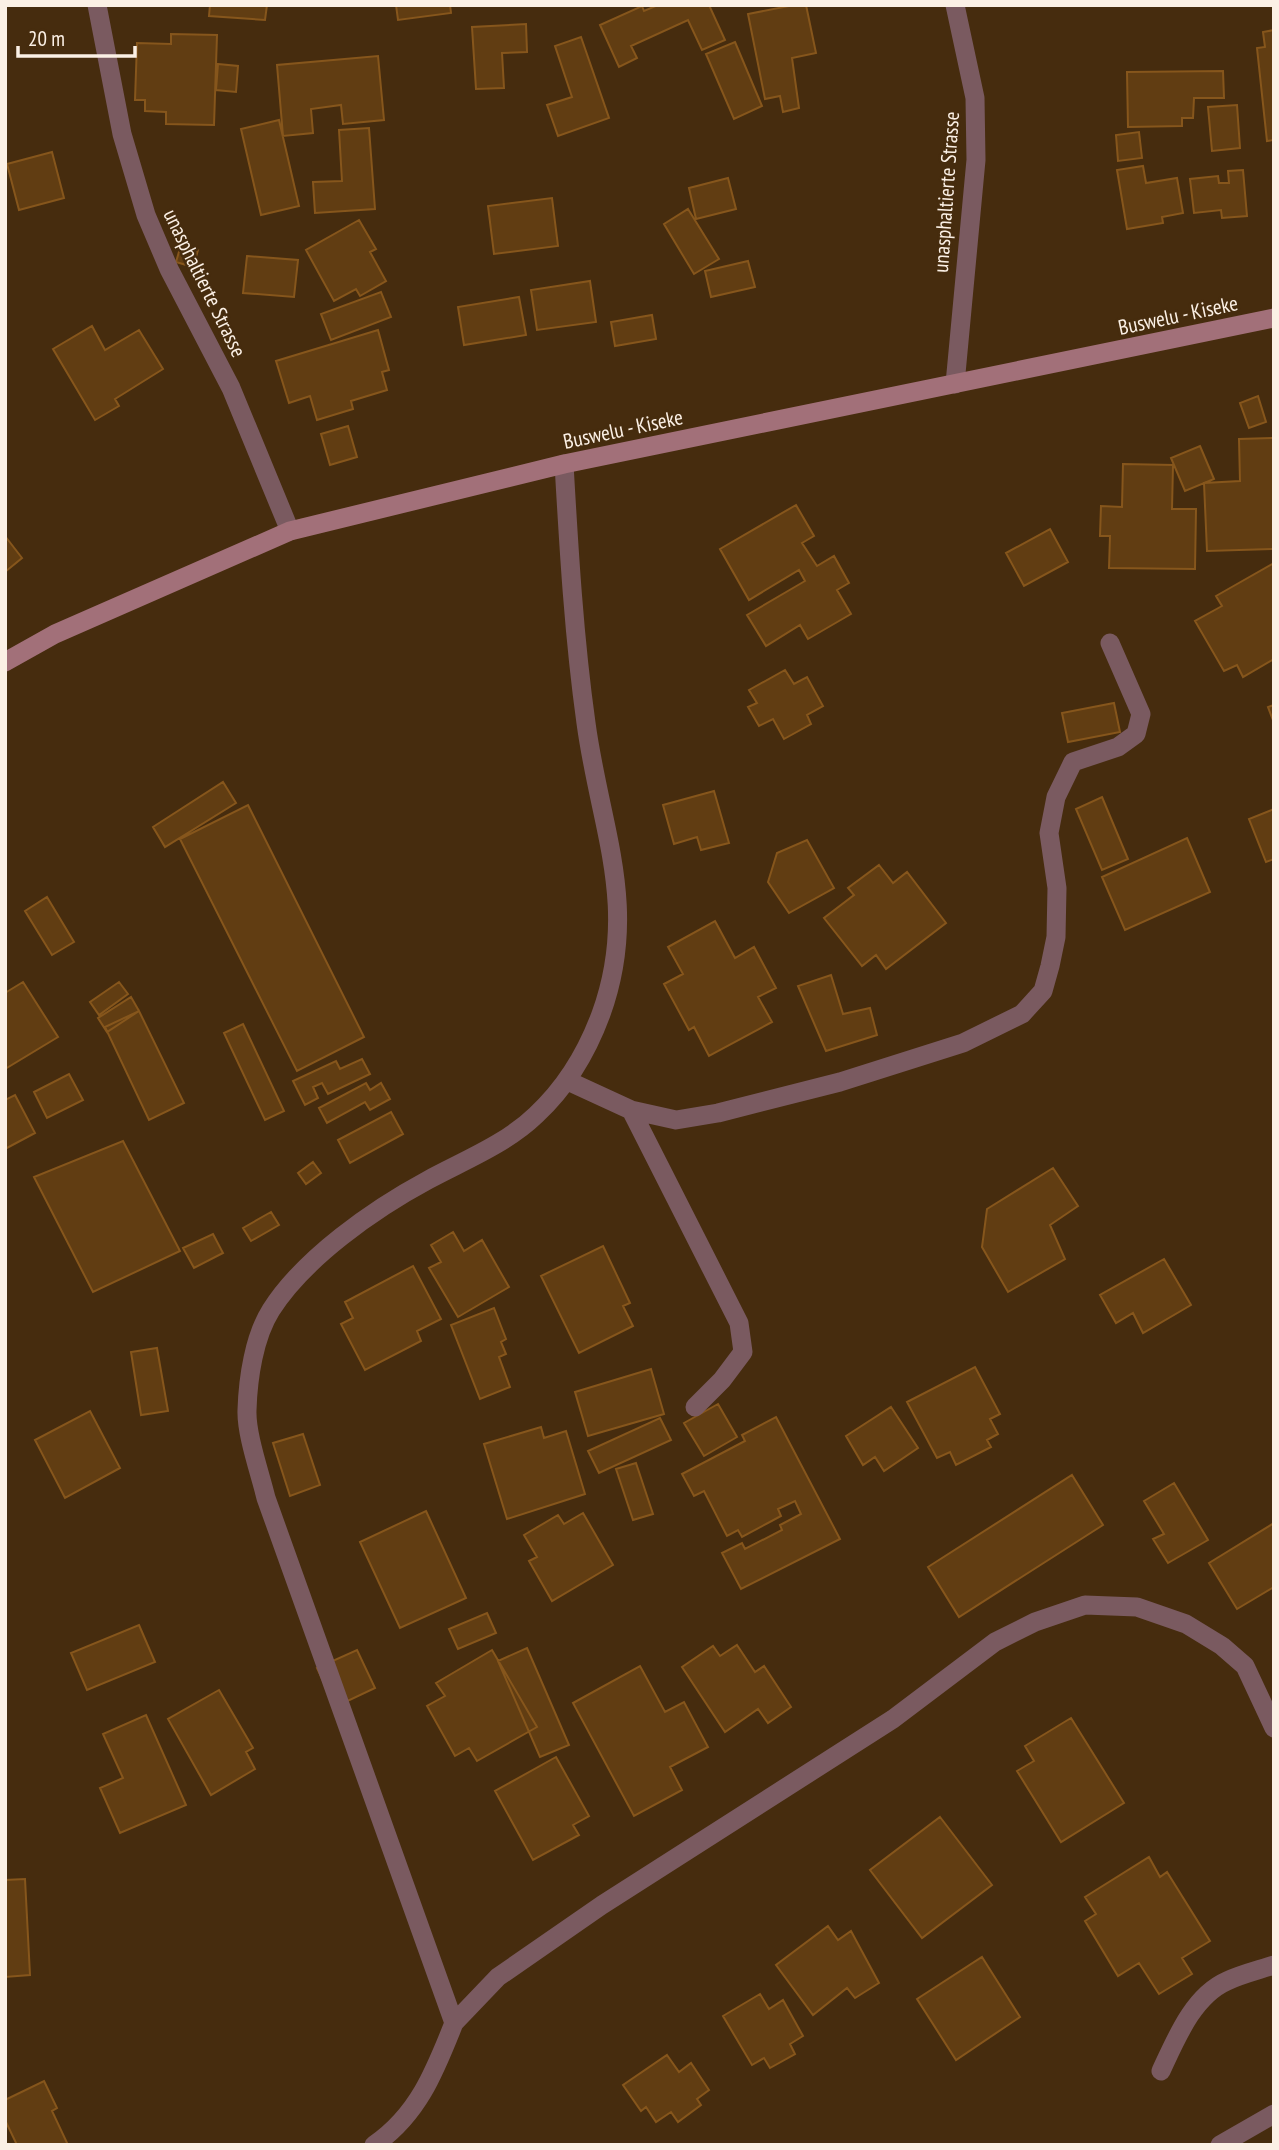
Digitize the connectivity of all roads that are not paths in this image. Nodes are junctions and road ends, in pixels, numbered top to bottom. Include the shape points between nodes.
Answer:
1 (97, 5) edge
2 (955, 5) edge
3 (1274, 318) edge
4 (955, 384) junction
5 (564, 464) junction
6 (289, 531) junction
7 (1110, 643) dead end
8 (5, 662) edge
9 (568, 1081) junction
10 (631, 1110) junction
11 (695, 1407) dead end
12 (1274, 1728) edge
13 (1274, 1965) edge
14 (454, 2024) junction
15 (1161, 2071) dead end
16 (1274, 2114) edge
17 (374, 2145) edge
18 (1220, 2145) edge

1 - 6 street, unasphaltierte Strasse via 122,134 146,215 231,388
2 - 4 street, unasphaltierte Strasse via 975,98 976,160
3 - 4 main road, Buswelu - Kiseke
4 - 5 main road, Buswelu - Kiseke
5 - 6 main road, Buswelu - Kiseke
5 - 9 street via 573,629 590,754 607,821 620,908 615,962 601,1015
6 - 8 main road, Buswelu - Kiseke via 55,634
7 - 10 street via 1141,714 1136,734 1118,747 1073,762 1056,797 1049,833 1056,937 1043,991 1034,1003 1022,1014 962,1043 840,1082 676,1120
9 - 10 street
9 - 14 street via 535,1117 488,1150 425,1182 313,1260 270,1311 255,1350 246,1412 266,1498
10 - 11 street via 739,1323 743,1352
12 - 14 street via 1245,1666 1223,1646 1186,1624 1137,1607 1084,1605 1035,1622 995,1642 893,1719 602,1905 498,1977
13 - 15 street via 1225,1982 1197,2005
14 - 17 street via 433,2077 408,2116
16 - 18 street

